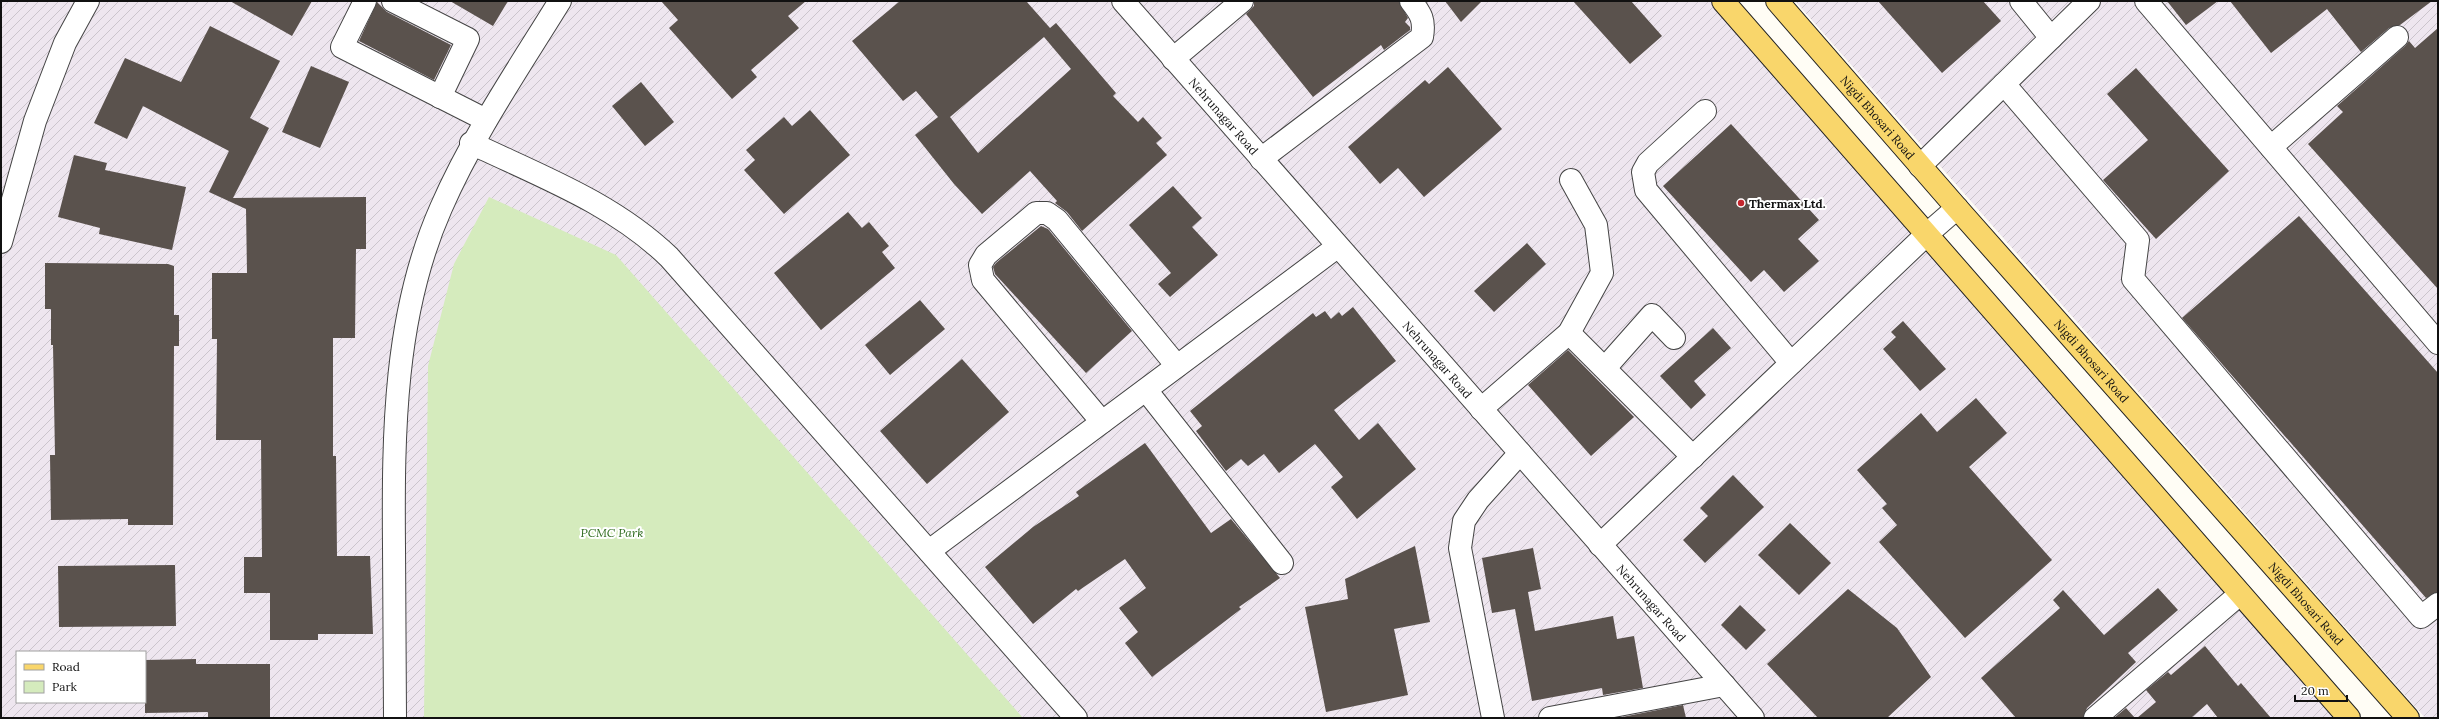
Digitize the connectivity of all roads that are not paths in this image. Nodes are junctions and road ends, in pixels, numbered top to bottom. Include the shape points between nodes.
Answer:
1 (88, 1) edge
2 (365, 1) edge
3 (393, 1) edge
4 (560, 1) edge
5 (1123, 1) edge
6 (1242, 1) edge
7 (1411, 1) edge
8 (1723, 1) edge
9 (1777, 1) edge
10 (2021, 1) edge
11 (2089, 1) edge
12 (2146, 1) edge
13 (2397, 37) dead end
14 (2051, 38) junction
15 (1173, 59) junction
16 (2004, 84) junction
17 (440, 97) junction
18 (1705, 111) dead end
19 (486, 120) junction
20 (471, 143) junction
21 (2272, 147) junction
22 (1261, 159) junction
23 (1920, 166) junction
24 (1571, 180) dead end
25 (1957, 208) junction
26 (1926, 235) junction
27 (1, 238) edge
28 (1338, 247) junction
29 (1570, 333) junction
30 (1674, 338) dead end
31 (2438, 343) edge
32 (1791, 363) junction
33 (1177, 366) junction
34 (1605, 368) junction
35 (1146, 390) junction
36 (1481, 409) junction
37 (1102, 422) junction
38 (1520, 453) junction
39 (1693, 457) junction
40 (1600, 545) junction
41 (929, 551) junction
42 (1282, 563) dead end
43 (2240, 594) junction
44 (2438, 604) edge
45 (1724, 684) junction
46 (395, 718) edge
47 (1076, 718) edge
48 (1493, 718) edge
49 (1550, 718) edge
50 (1753, 718) edge
51 (2095, 718) edge
52 (2349, 718) edge
53 (2408, 718) edge

1 - 27 street via 65,42 36,121
2 - 17 street via 342,47
3 - 17 street via 468,39
4 - 19 street
5 - 15 street, Nehrunagar Road
6 - 15 street
7 - 22 street via 1422,15 1422,37
8 - 26 main road
9 - 23 main road, Nigdi Bhosari Road
10 - 14 street
11 - 14 street
12 - 21 street
13 - 21 street
14 - 16 street
15 - 22 street, Nehrunagar Road
16 - 23 street
16 - 44 street via 2138,240 2133,279 2421,618
17 - 19 street
18 - 32 street via 1648,163 1644,172 1646,190
19 - 20 street
20 - 41 street via 604,206 651,239 669,256
20 - 46 street via 440,209 423,255 410,304 403,346 393,460
21 - 31 street
22 - 28 street, Nehrunagar Road
23 - 25 main road, Nigdi Bhosari Road
24 - 29 street via 1596,225 1602,274
25 - 26 street
25 - 53 main road, Nigdi Bhosari Road
26 - 32 street
26 - 43 main road
28 - 33 street
28 - 36 street, Nehrunagar Road
29 - 34 street
29 - 36 street
30 - 34 street via 1652,315
32 - 39 street
33 - 35 street
33 - 37 street via 1057,220 1047,213 1036,213 986,255 980,265 983,280
34 - 39 street
35 - 37 street
35 - 42 street
36 - 38 street, Nehrunagar Road
37 - 41 street
38 - 40 street, Nehrunagar Road
38 - 48 street via 1478,500 1464,521 1460,548
39 - 40 street
40 - 45 street, Nehrunagar Road
41 - 47 street
43 - 51 street
43 - 52 main road
45 - 49 street
45 - 50 street, Nehrunagar Road

